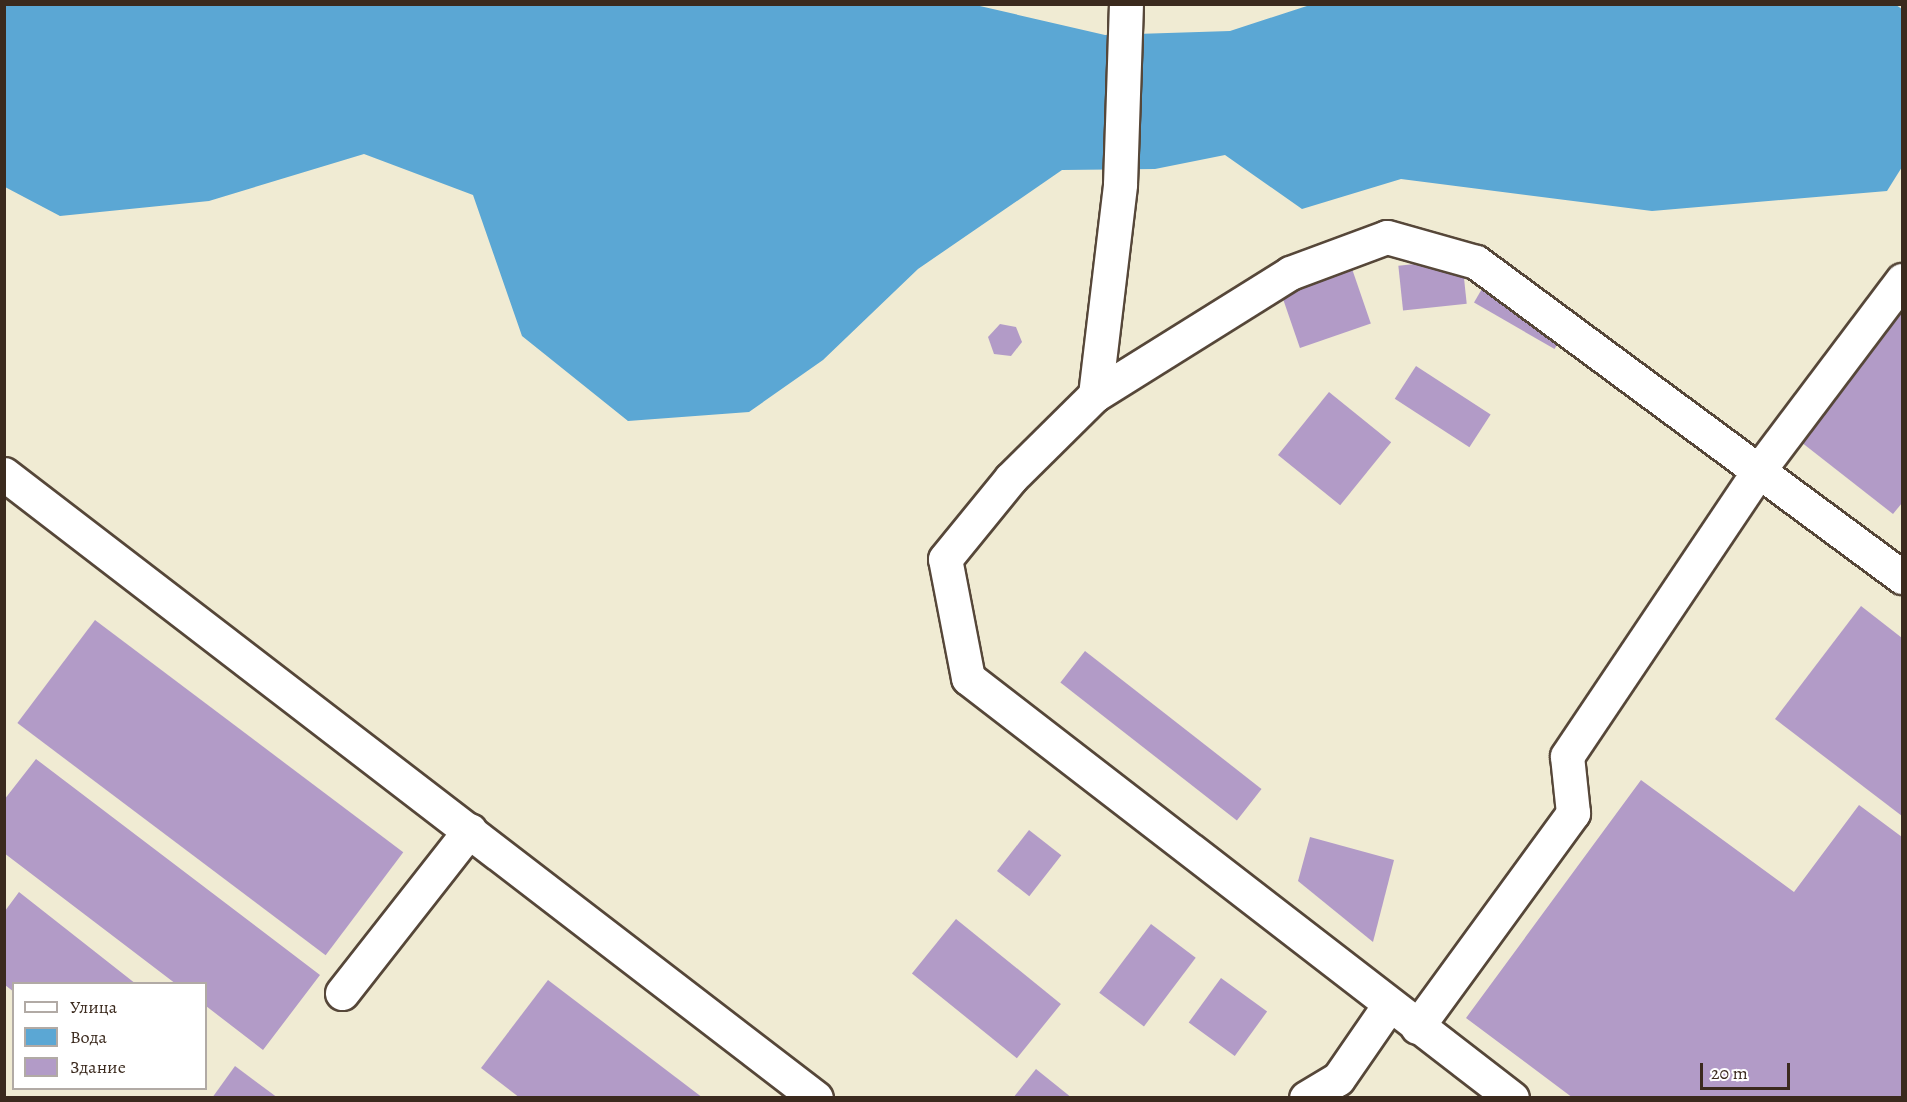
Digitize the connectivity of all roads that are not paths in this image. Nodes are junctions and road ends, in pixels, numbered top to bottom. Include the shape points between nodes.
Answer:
1 (1126, 4) edge
2 (1902, 280) edge
3 (1095, 395) junction
4 (1759, 470) junction
5 (4, 474) edge
6 (1902, 576) edge
7 (471, 830) junction
8 (342, 993) dead end
9 (1389, 1005) junction
10 (1417, 1027) junction
11 (807, 1094) edge
12 (1306, 1098) edge
13 (1512, 1098) edge

1 - 3 lane via 1120,184
2 - 4 lane
3 - 4 lane via 1290,273 1387,237 1476,262
3 - 9 lane via 1011,478 945,559 968,678
4 - 6 lane
4 - 10 lane via 1567,756 1573,813
5 - 7 lane
7 - 8 lane
7 - 11 lane
9 - 10 lane
9 - 12 lane via 1338,1079
10 - 13 lane

